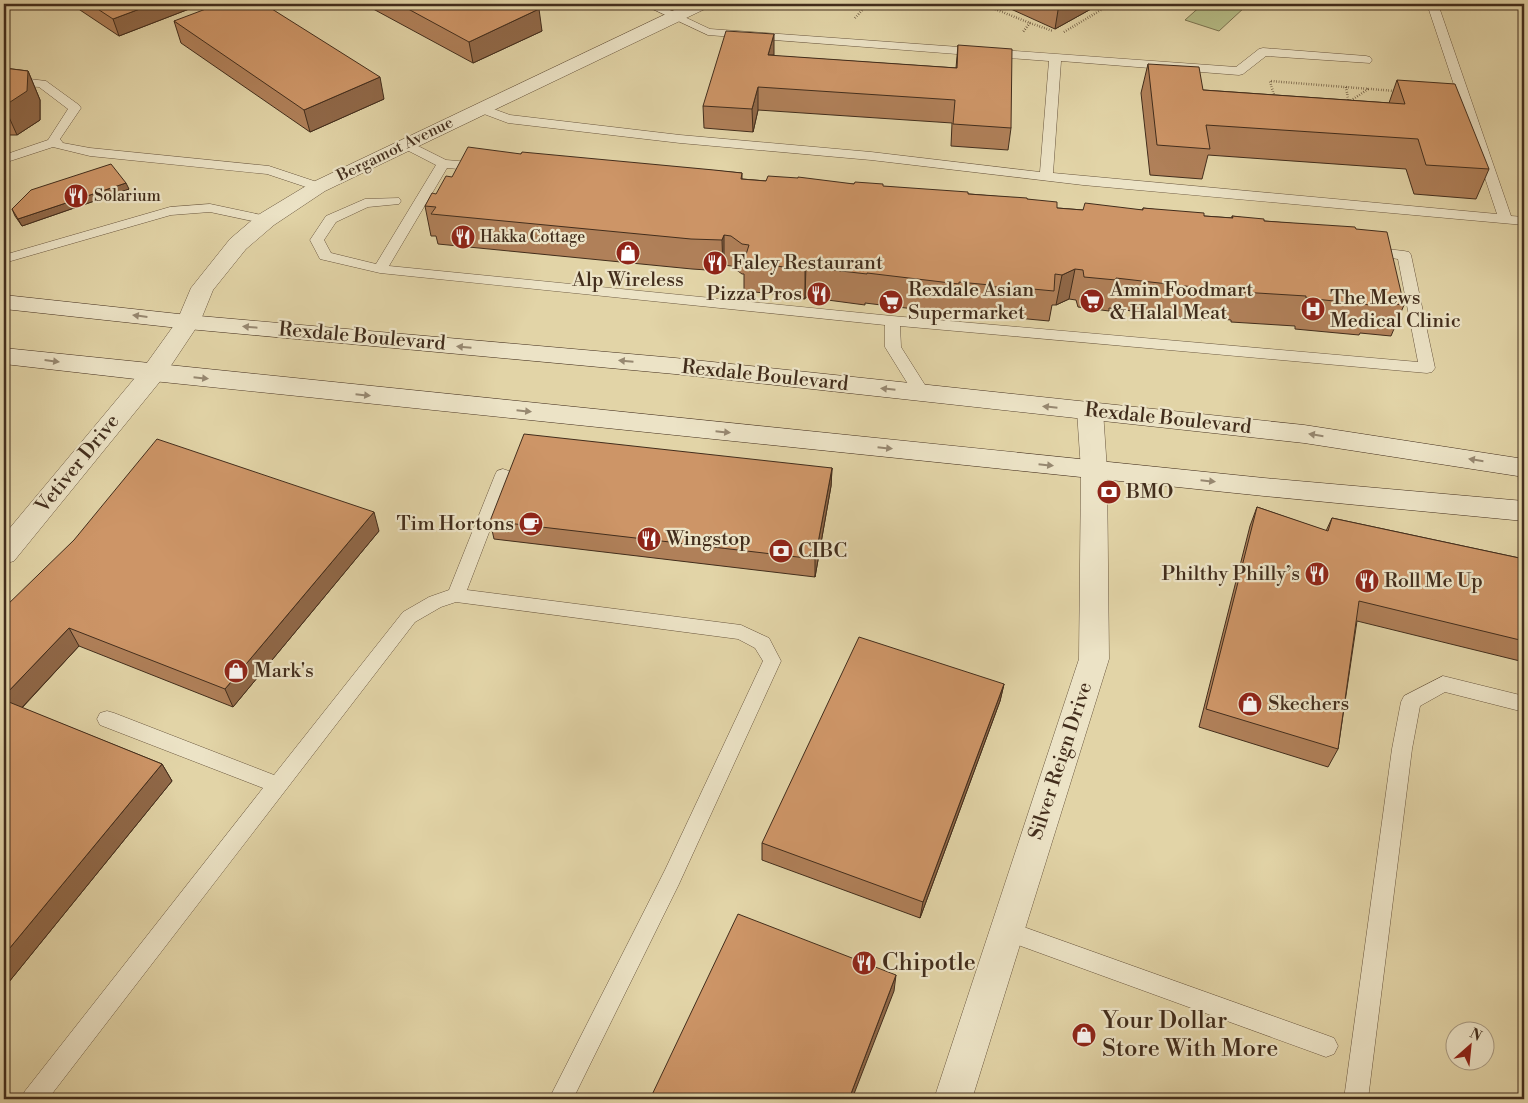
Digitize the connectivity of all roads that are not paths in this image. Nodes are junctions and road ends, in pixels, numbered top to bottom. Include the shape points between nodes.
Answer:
1 (648, 4) edge
2 (701, 4) edge
3 (1433, 4) edge
4 (1514, 4) edge
5 (1524, 5) edge
6 (674, 17) junction
7 (1055, 58) junction
8 (1366, 60) dead end
9 (4, 80) edge
10 (480, 108) junction
11 (56, 142) junction
12 (406, 144) junction
13 (4, 159) edge
14 (442, 164) junction
15 (492, 168) edge
16 (1046, 176) junction
17 (318, 186) junction
18 (394, 201) dead end
19 (266, 220) junction
20 (1505, 220) junction
21 (1524, 221) edge
22 (1354, 250) edge
23 (4, 259) edge
24 (380, 268) junction
25 (4, 302) edge
26 (188, 322) junction
27 (892, 322) junction
28 (4, 356) edge
29 (153, 373) junction
30 (922, 393) junction
31 (1090, 411) junction
32 (1524, 468) edge
33 (1094, 470) junction
34 (503, 474) dead end
35 (1524, 511) edge
36 (4, 554) edge
37 (456, 595) junction
38 (1524, 704) edge
39 (107, 719) dead end
40 (278, 786) junction
41 (1007, 931) junction
42 (1326, 1046) dead end
43 (33, 1099) edge
44 (561, 1099) edge
45 (953, 1099) edge
46 (1356, 1099) edge

1 - 6 lane
2 - 6 main road, Bergamot Avenue
3 - 20 lane
4 - 5 lane
6 - 7 lane via 708,32
6 - 10 main road, Bergamot Avenue
7 - 8 lane via 1238,71 1263,52
7 - 16 lane
9 - 11 lane via 42,84 74,108 54,139
10 - 12 main road, Bergamot Avenue
10 - 16 lane via 508,119
11 - 13 lane
11 - 17 lane via 60,146 90,152 269,170
12 - 14 lane
12 - 17 main road, Bergamot Avenue
14 - 15 lane
14 - 24 lane
16 - 20 lane
17 - 19 main road, Bergamot Avenue
18 - 24 lane via 365,203 331,220 317,240 325,256
19 - 23 lane via 210,208 170,211
19 - 26 main road, Bergamot Avenue via 238,244 202,288
20 - 21 lane
22 - 27 lane via 1404,255 1427,368
24 - 27 lane
26 -> 25 main road, Rexdale Boulevard
26 - 29 main road, Bergamot Avenue
30 -> 26 main road, Rexdale Boulevard via 675,366
27 - 30 lane via 893,347
28 -> 29 main road
29 -> 33 main road
29 - 36 main road, Vetiver Drive
31 -> 30 main road, Rexdale Boulevard
32 -> 31 main road, Rexdale Boulevard via 1304,434
31 - 33 main road, Silver Reign Drive
33 -> 35 main road
33 - 41 main road, Silver Reign Drive via 1094,658
34 - 37 lane
37 - 40 lane via 435,602 409,617
37 - 44 lane via 741,632 762,643 772,661 672,877
38 - 46 lane via 1443,684 1411,702
39 - 40 lane
40 - 43 lane
41 - 42 lane
41 - 45 main road, Silver Reign Drive

